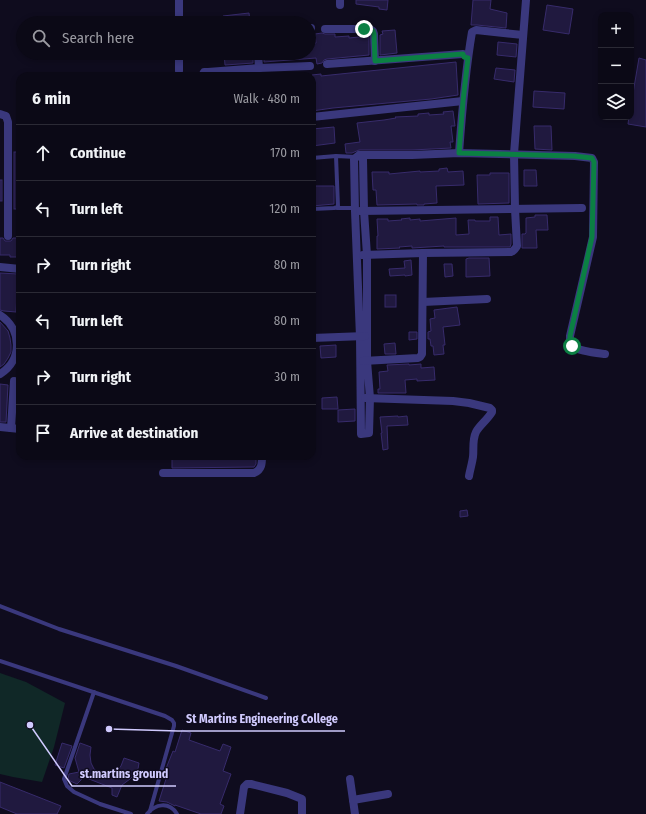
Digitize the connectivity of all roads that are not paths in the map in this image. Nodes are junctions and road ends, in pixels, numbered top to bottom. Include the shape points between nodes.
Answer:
1 (179, 0) edge
2 (526, 0) edge
3 (179, 16) edge
4 (326, 30) dead end
5 (523, 34) junction
6 (467, 55) junction
7 (179, 60) edge
8 (258, 60) edge
9 (375, 61) junction
10 (327, 64) dead end
11 (310, 66) dead end
12 (259, 68) junction
13 (179, 71) dead end
14 (208, 72) edge
15 (463, 101) junction
16 (0, 114) edge
17 (316, 117) edge
18 (459, 153) junction
19 (514, 154) junction
20 (336, 156) junction
21 (357, 157) junction
22 (316, 158) edge
23 (336, 208) junction
24 (582, 208) dead end
25 (316, 209) edge
26 (515, 209) junction
27 (358, 210) junction
28 (8, 236) dead end
29 (423, 252) junction
30 (357, 255) junction
31 (367, 255) junction
32 (0, 267) edge
33 (16, 269) edge
34 (487, 299) dead end
35 (423, 302) junction
36 (0, 315) edge
37 (364, 336) junction
38 (316, 338) edge
39 (605, 354) dead end
40 (364, 361) junction
41 (0, 374) edge
42 (14, 381) dead end
43 (360, 398) junction
44 (370, 398) junction
45 (0, 427) edge
46 (11, 428) junction
47 (16, 429) edge
48 (262, 460) edge
49 (163, 473) dead end
50 (469, 476) dead end
51 (0, 606) edge
52 (0, 661) edge
53 (94, 692) junction
54 (266, 698) dead end
55 (350, 779) dead end
56 (388, 794) dead end
57 (353, 800) junction
58 (148, 812) edge
59 (131, 814) edge
60 (177, 814) edge
61 (240, 814) edge
62 (302, 814) edge
63 (355, 814) edge

1 - 3 street
2 - 5 street
4 - 9 street via 370,29 374,34
5 - 6 street via 476,30 472,32
5 - 19 street
6 - 9 street
6 - 15 street
7 - 13 street
8 - 12 street
9 - 10 street
11 - 12 street
12 - 14 street
15 - 17 street
15 - 18 street
16 - 28 street via 6,116 8,122
18 - 19 street
18 - 21 street
19 - 26 street
19 - 39 street via 588,157 594,162 592,237 570,343 577,348
20 - 21 lane
20 - 22 lane
20 - 23 lane
21 - 27 street
23 - 25 lane
23 - 27 lane
24 - 26 street
26 - 27 street
26 - 29 street via 514,251
27 - 30 street
27 - 31 street
29 - 31 street
29 - 35 street
30 - 31 street
30 - 37 street
31 - 37 street
32 - 33 street
34 - 35 street
35 - 40 street via 420,357
36 - 41 street via 13,328 16,339 13,361
37 - 38 street
37 - 40 street
40 - 43 street
40 - 44 street
42 - 46 street
43 - 44 street
43 - 44 street via 362,434 369,433
44 - 50 street via 453,401 490,408 492,412 477,430 474,439
45 - 46 street
46 - 47 street
48 - 49 street via 261,467 254,473
51 - 54 lane via 59,629
52 - 53 lane
53 - 58 lane via 169,718 174,723
53 - 59 lane via 64,779 74,792
55 - 57 street
56 - 57 street
57 - 63 street
58 - 60 lane via 160,805 171,808
61 - 62 street via 244,787 247,784 302,799

